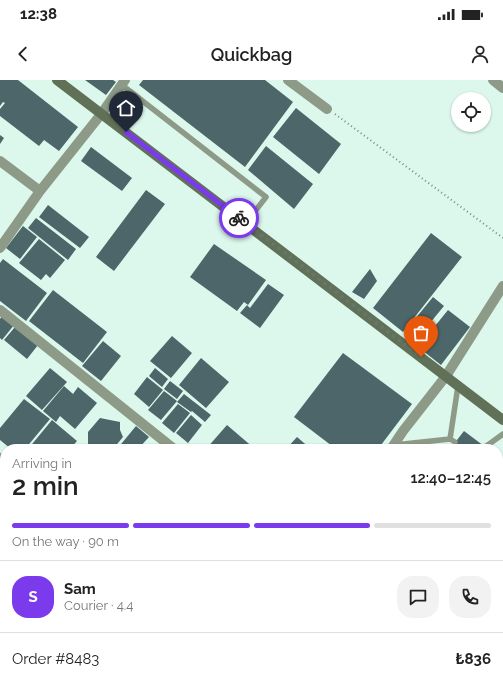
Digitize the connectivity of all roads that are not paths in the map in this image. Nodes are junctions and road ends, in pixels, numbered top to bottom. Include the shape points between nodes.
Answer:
1 (57, 80) edge
2 (288, 80) edge
3 (493, 80) edge
4 (124, 83) edge
5 (503, 88) edge
6 (327, 109) road end
7 (102, 113) junction
8 (0, 161) edge
9 (40, 191) junction
10 (246, 223) junction
11 (1, 245) edge
12 (503, 286) edge
13 (0, 310) edge
14 (446, 376) junction
15 (458, 386) junction
16 (503, 420) edge
17 (503, 434) edge
18 (450, 438) junction
19 (455, 442) dead end
20 (168, 444) edge
21 (395, 444) edge
22 (412, 444) edge
23 (490, 444) edge

1 - 7 main road
2 - 6 street
3 - 5 street
4 - 7 street
4 - 10 lane via 266,197
7 - 9 street
7 - 10 main road
8 - 9 street
9 - 11 street
10 - 14 main road
12 - 14 street
13 - 20 street
14 - 15 main road
14 - 21 street
15 - 16 main road
15 - 18 lane
17 - 23 lane
18 - 19 lane
18 - 22 lane

